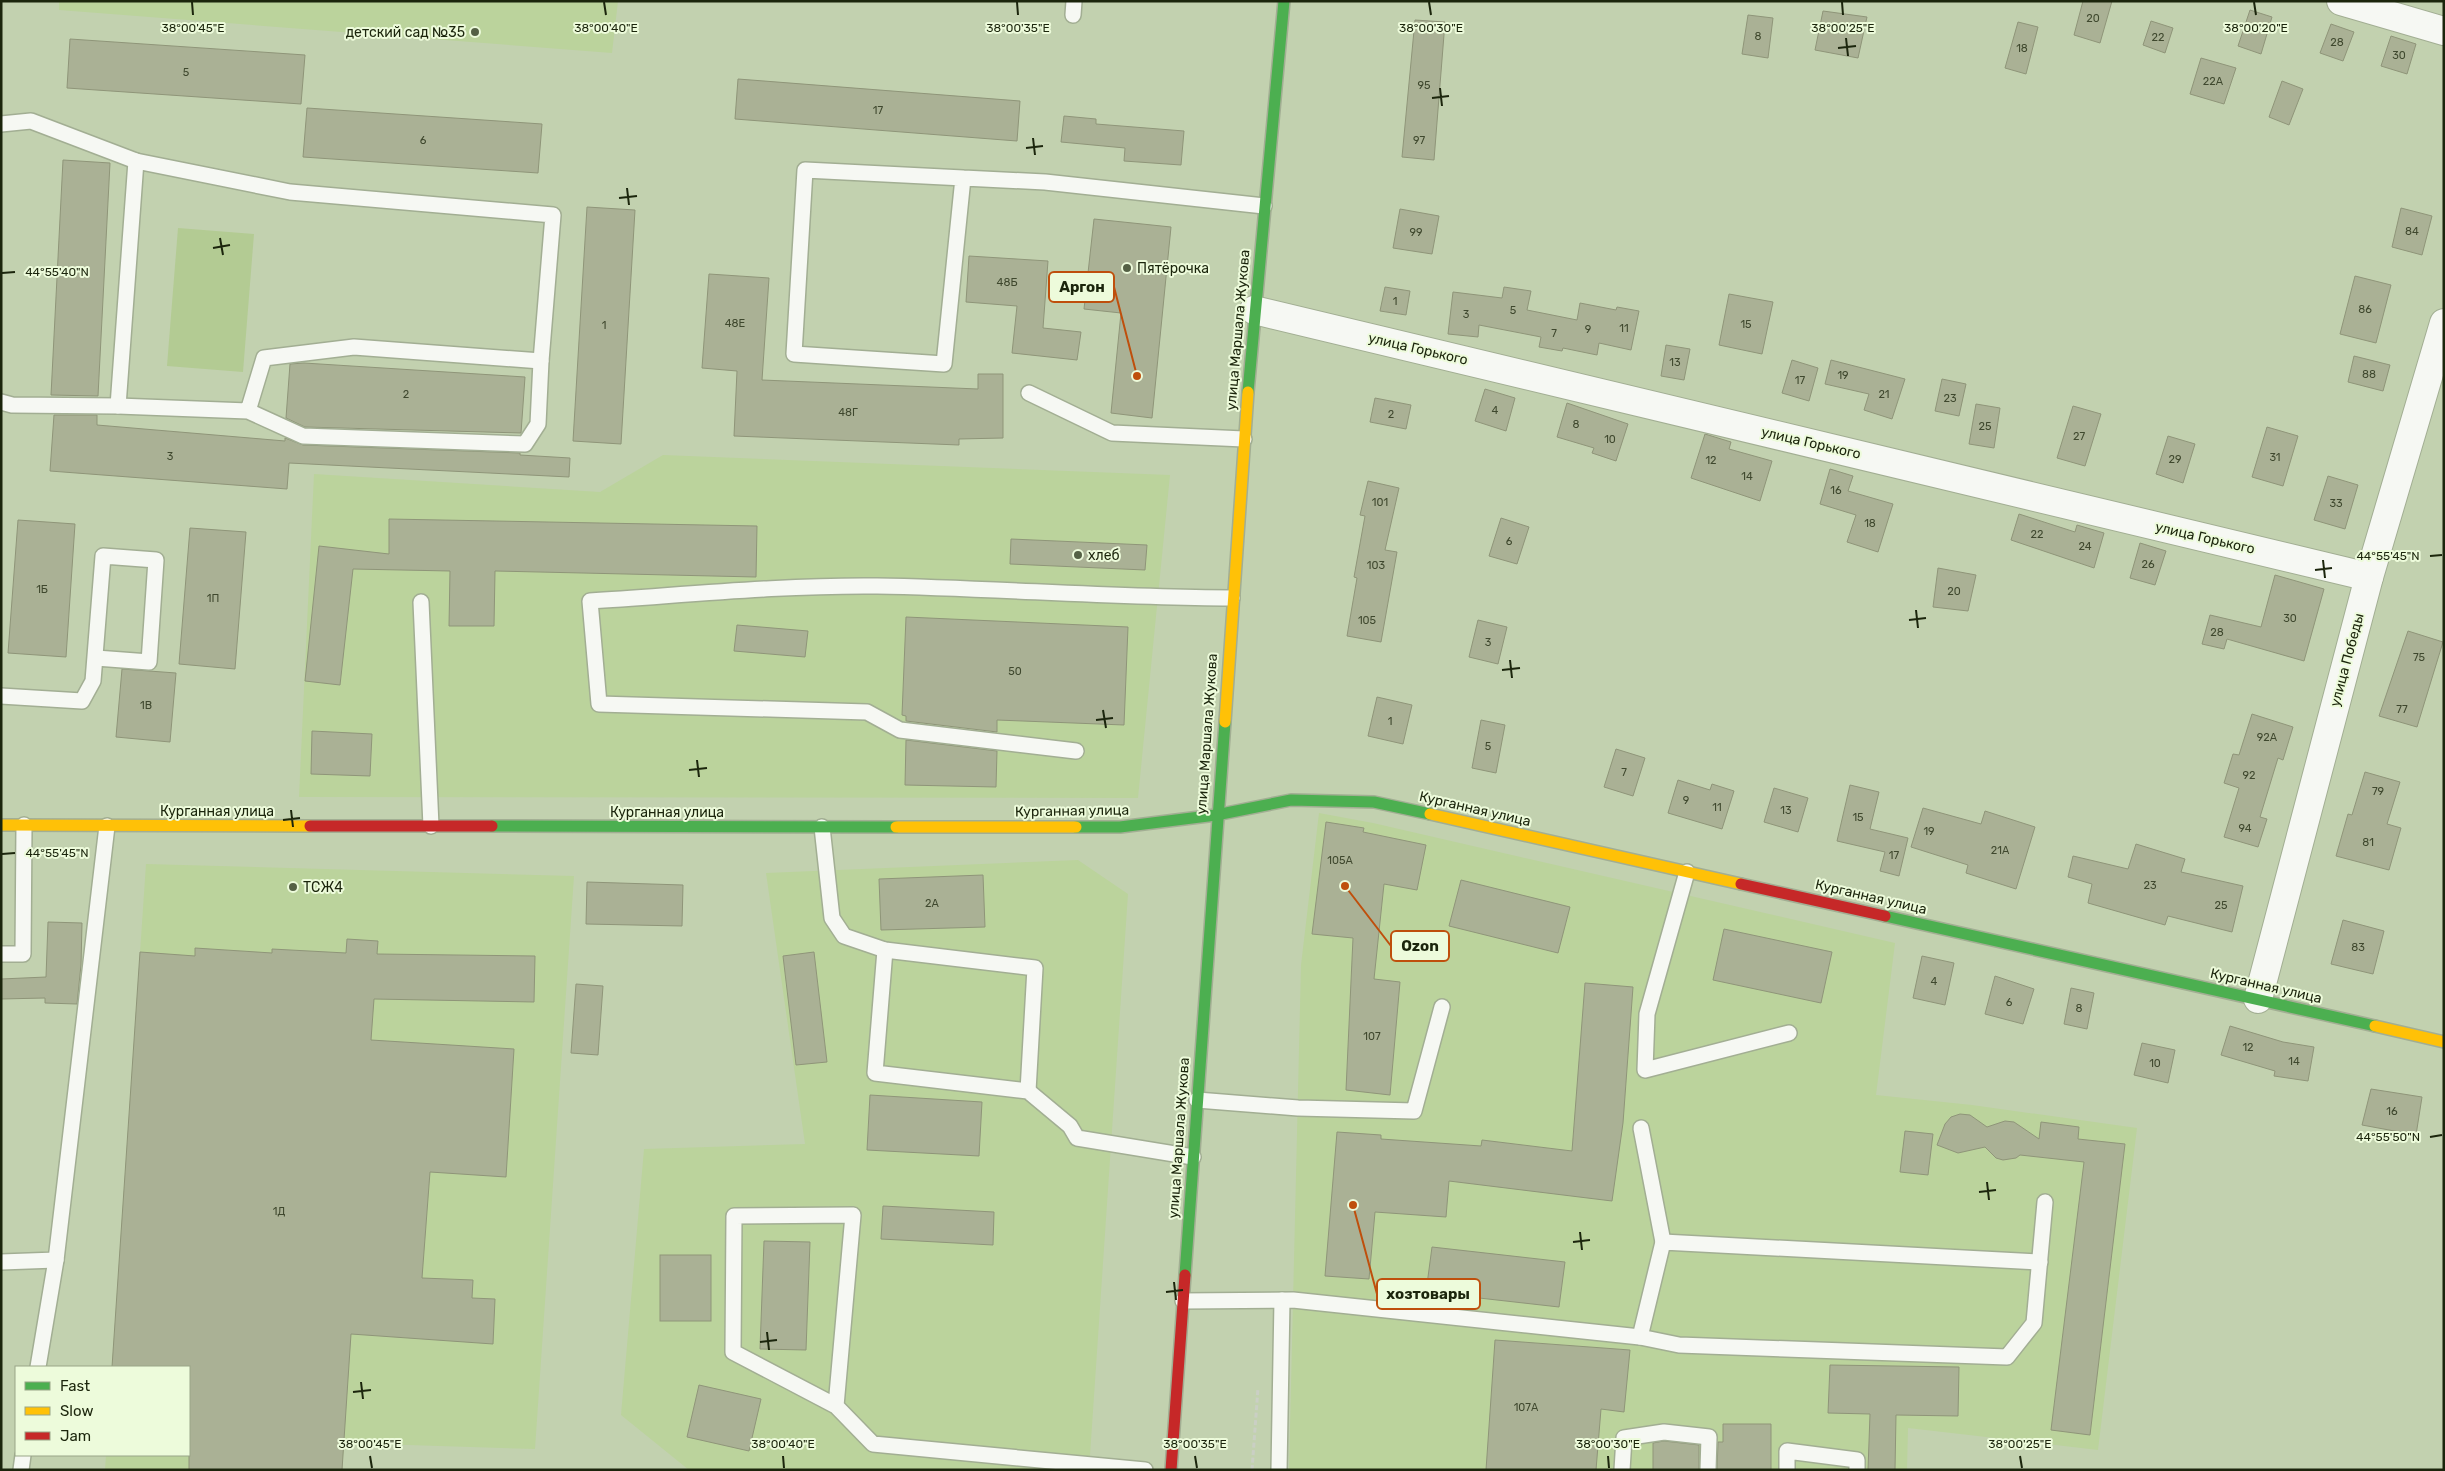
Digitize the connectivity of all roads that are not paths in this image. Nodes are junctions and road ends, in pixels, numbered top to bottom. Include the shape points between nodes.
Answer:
1 (1284, 1) edge
2 (2341, 1) edge
3 (2444, 32) edge
4 (1, 124) edge
5 (136, 161) junction
6 (963, 178) junction
7 (1264, 206) junction
8 (1254, 310) junction
9 (2444, 323) edge
10 (542, 361) junction
11 (1029, 393) dead end
12 (1, 402) edge
13 (118, 406) junction
14 (248, 411) junction
15 (1244, 439) junction
16 (2369, 577) junction
17 (1232, 598) junction
18 (420, 602) dead end
19 (96, 658) junction
20 (1, 696) edge
21 (1076, 751) dead end
22 (1216, 815) junction
23 (1, 825) edge
24 (24, 825) junction
25 (107, 826) junction
26 (431, 826) junction
27 (822, 827) junction
28 (1688, 872) junction
29 (885, 950) junction
30 (1, 954) edge
31 (2258, 999) junction
32 (1442, 1007) dead end
33 (1789, 1033) dead end
34 (2444, 1042) edge
35 (1028, 1091) junction
36 (1196, 1100) junction
37 (1641, 1128) dead end
38 (1193, 1157) junction
39 (2046, 1202) dead end
40 (1663, 1242) junction
41 (56, 1260) junction
42 (1, 1262) edge
43 (2040, 1262) junction
44 (1282, 1300) junction
45 (1183, 1301) junction
46 (1640, 1337) junction
47 (38, 1366) edge
48 (836, 1406) junction
49 (23, 1456) edge
50 (21, 1470) edge
51 (1145, 1470) edge
52 (1171, 1470) edge
53 (1279, 1470) edge
54 (1622, 1470) edge
55 (1708, 1470) edge
56 (1787, 1470) edge
57 (1857, 1470) edge

1 - 7 street, улица Маршала Жукова
2 - 3 street
4 - 5 lane via 31,121
5 - 10 lane via 290,192 553,215
5 - 13 lane
6 - 6 lane via 944,364 794,354 805,170
6 - 7 lane via 1045,182
7 - 8 street, улица Маршала Жукова
8 - 15 street, улица Маршала Жукова
8 - 16 street, улица Горького
9 - 16 street, улица Победы
10 - 14 lane via 354,347 264,358
10 - 14 lane via 538,424 525,444 303,436
11 - 15 lane via 1112,433
12 - 13 lane via 12,405
13 - 14 lane
15 - 17 street, улица Маршала Жукова
16 - 31 street, улица Победы
17 - 21 lane via 876,586 762,589 590,601 599,704 867,712 900,730
17 - 22 street, улица Маршала Жукова
18 - 26 lane
19 - 19 lane via 104,556 156,560 149,662
19 - 20 lane via 93,681 82,701
22 - 27 street, Курганная улица via 1120,828
22 - 28 street, Курганная улица via 1291,800 1374,802
22 - 36 street, улица Маршала Жукова
23 - 24 street, Курганная улица
24 - 25 street, Курганная улица
24 - 30 lane via 23,954
25 - 26 street, Курганная улица
25 - 41 lane
26 - 27 street, Курганная улица
27 - 29 lane via 832,918 844,936
28 - 31 street, Курганная улица
28 - 33 lane via 1647,1014 1645,1070
29 - 35 lane via 1035,968
29 - 35 lane via 875,1073
31 - 34 street, Курганная улица
32 - 36 lane via 1414,1111 1298,1108
35 - 38 lane via 1070,1126 1077,1138
36 - 38 street, улица Маршала Жукова
37 - 40 lane
38 - 45 street, улица Маршала Жукова
39 - 43 lane
40 - 43 lane
40 - 46 lane
41 - 42 lane
41 - 47 lane
43 - 46 lane via 2034,1323 2007,1357 1679,1345
44 - 45 lane
44 - 46 lane
44 - 53 lane
45 - 52 street, улица Маршала Жукова
48 - 48 lane via 734,1352 734,1216 853,1215
48 - 51 lane via 872,1444
49 - 50 lane
54 - 55 lane via 1624,1438 1664,1432 1709,1437
56 - 57 lane via 1787,1451 1857,1460

